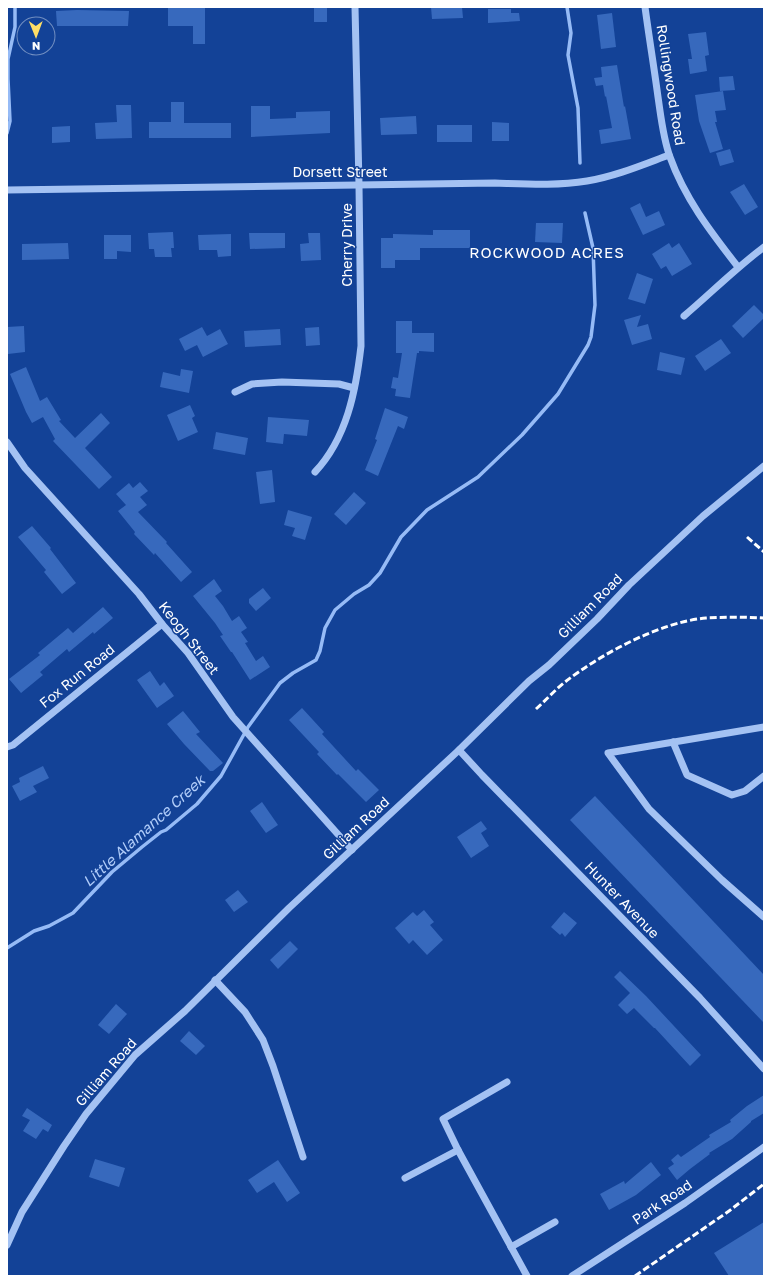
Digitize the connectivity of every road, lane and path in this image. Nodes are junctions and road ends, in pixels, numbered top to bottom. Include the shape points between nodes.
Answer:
1 (356, 7) edge
2 (645, 7) edge
3 (669, 155) junction
4 (359, 185) junction
5 (7, 190) edge
6 (764, 247) edge
7 (738, 267) junction
8 (684, 316) dead end
9 (354, 388) junction
10 (235, 392) dead end
11 (7, 442) edge
12 (764, 466) edge
13 (315, 472) dead end
14 (162, 624) junction
15 (764, 727) edge
16 (673, 742) junction
17 (7, 748) edge
18 (460, 750) junction
19 (764, 776) edge
20 (352, 850) junction
21 (764, 917) edge
22 (215, 980) junction
23 (764, 1069) edge
24 (507, 1082) dead end
25 (764, 1147) edge
26 (458, 1150) junction
27 (303, 1157) dead end
28 (405, 1178) dead end
29 (555, 1222) dead end
30 (7, 1245) edge
31 (511, 1247) junction
32 (527, 1276) edge
33 (572, 1276) edge

1 - 4 street, Cherry Drive
2 - 3 street, Rollingwood Road via 661,120
3 - 4 street, Dorsett Street via 616,175 566,184
3 - 7 street, Rollingwood Road via 696,210
4 - 5 street, Dorsett Street
4 - 9 street, Cherry Drive via 361,346
6 - 7 street
7 - 8 street
9 - 10 street via 339,384 282,382 252,384
9 - 13 street, Cherry Drive via 340,436 331,453
11 - 14 street, Keogh Street via 26,468 139,594
12 - 18 street, Gilliam Road via 703,516 629,585
14 - 17 street, Fox Run Road
14 - 20 street, Keogh Street via 188,653 233,717
15 - 16 street
16 - 19 street via 687,775 732,795 746,791
16 - 21 street via 608,753 649,809
18 - 20 street, Gilliam Road
18 - 23 street, Hunter Avenue via 700,998
20 - 22 street, Gilliam Road
22 - 27 street via 245,1012 263,1040
22 - 30 street, Gilliam Road via 185,1011 135,1055 91,1108 33,1194
24 - 26 street via 443,1118
25 - 33 street, Park Road via 685,1203
26 - 28 street
26 - 31 street
29 - 31 street
31 - 32 street

